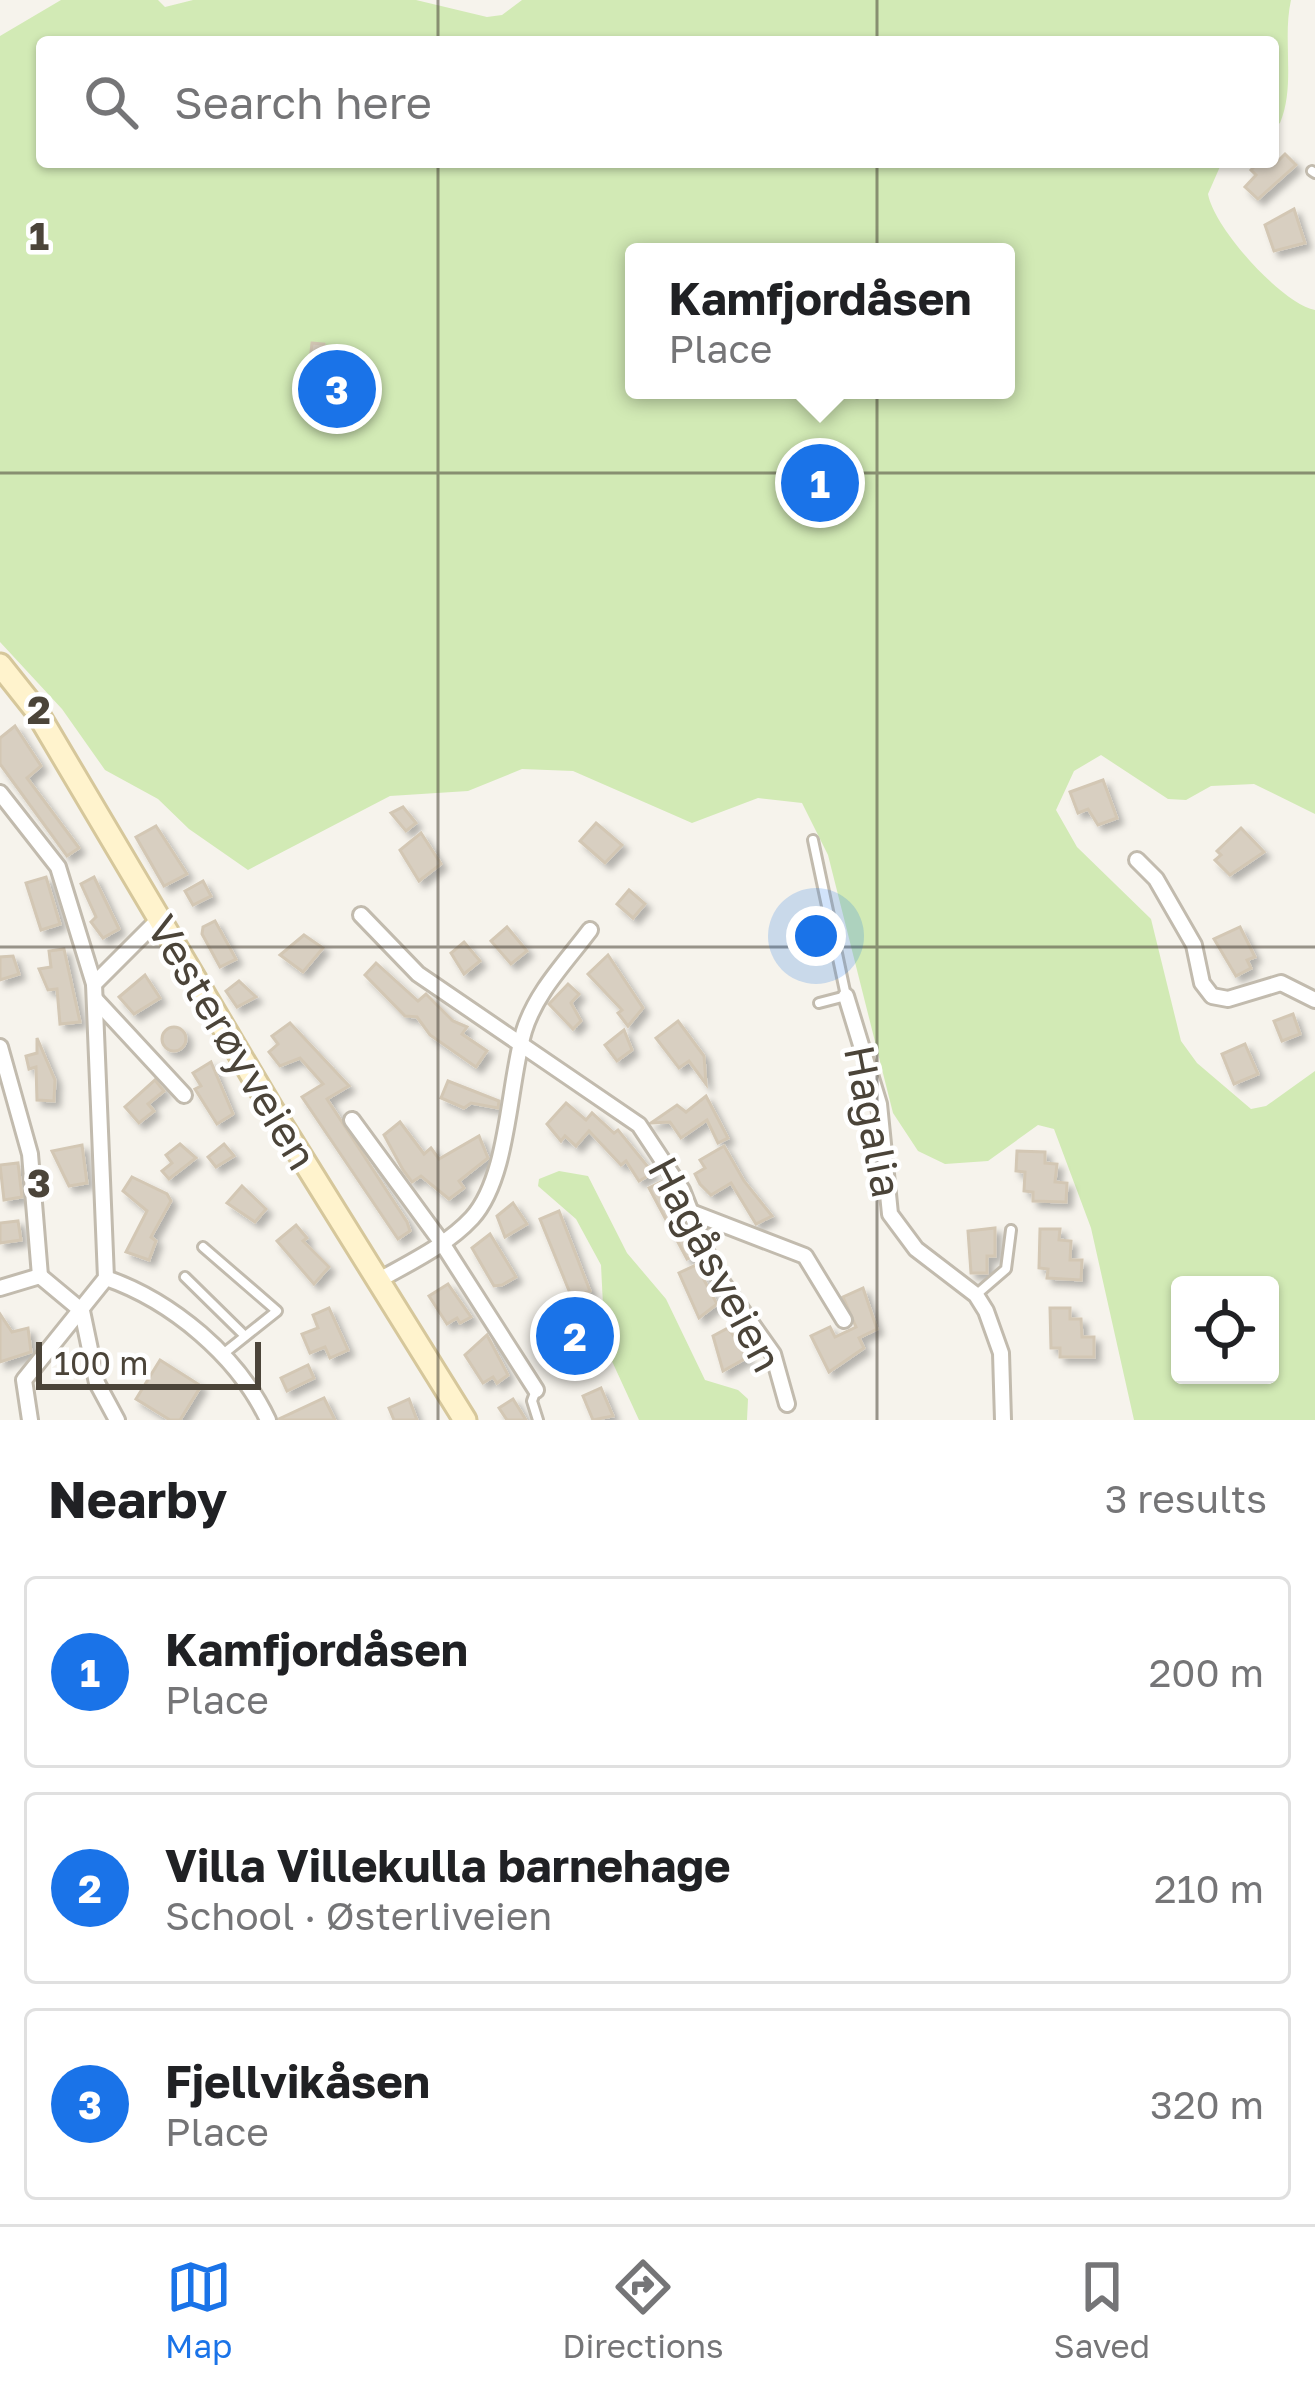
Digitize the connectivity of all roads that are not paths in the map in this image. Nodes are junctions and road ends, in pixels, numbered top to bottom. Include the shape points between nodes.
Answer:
1 (0, 665) edge
2 (0, 793) edge
3 (813, 840) dead end
4 (1137, 860) dead end
5 (362, 915) dead end
6 (158, 920) junction
7 (590, 930) dead end
8 (94, 991) junction
9 (846, 996) junction
10 (1315, 1000) edge
11 (819, 1003) dead end
12 (0, 1047) edge
13 (520, 1048) junction
14 (184, 1095) dead end
15 (352, 1120) dead end
16 (691, 1212) junction
17 (1012, 1230) dead end
18 (442, 1244) junction
19 (203, 1247) dead end
20 (40, 1276) junction
21 (185, 1277) dead end
22 (106, 1278) junction
23 (379, 1280) junction
24 (0, 1288) edge
25 (976, 1295) junction
26 (82, 1311) junction
27 (844, 1320) dead end
28 (245, 1336) junction
29 (222, 1354) junction
30 (536, 1390) joint
31 (787, 1404) dead end
32 (30, 1420) edge
33 (118, 1420) edge
34 (268, 1420) edge
35 (465, 1420) edge
36 (538, 1420) edge
37 (1003, 1420) edge

1 - 6 main road, Vesterøyveien via 35,709
2 - 8 street via 58,867
3 - 9 lane
4 - 10 street via 1194,945 1212,996 1281,983
5 - 13 street, Hagåsveien via 418,974
6 - 8 street
6 - 23 main road, Vesterøyveien
7 - 13 street via 543,991
8 - 14 street
8 - 22 street
9 - 11 lane
9 - 25 street, Hagalia via 879,1104 890,1214 916,1249
12 - 20 street via 30,1154
13 - 16 street, Hagåsveien via 639,1125
13 - 18 street via 490,1192
15 - 18 street
16 - 27 street via 805,1256
16 - 31 street, Hagåsveien via 714,1270 773,1354
17 - 25 lane via 1006,1269
18 - 23 street
18 - 30 street
19 - 28 lane via 277,1311
20 - 24 street
20 - 26 street
21 - 28 lane
22 - 26 street
22 - 29 street via 165,1307
23 - 35 main road, Vesterøyveien
25 - 37 street, Hagalia via 1001,1353
26 - 32 street via 24,1380
26 - 33 street via 97,1383
28 - 29 lane
29 - 34 street
30 - 36 lane

